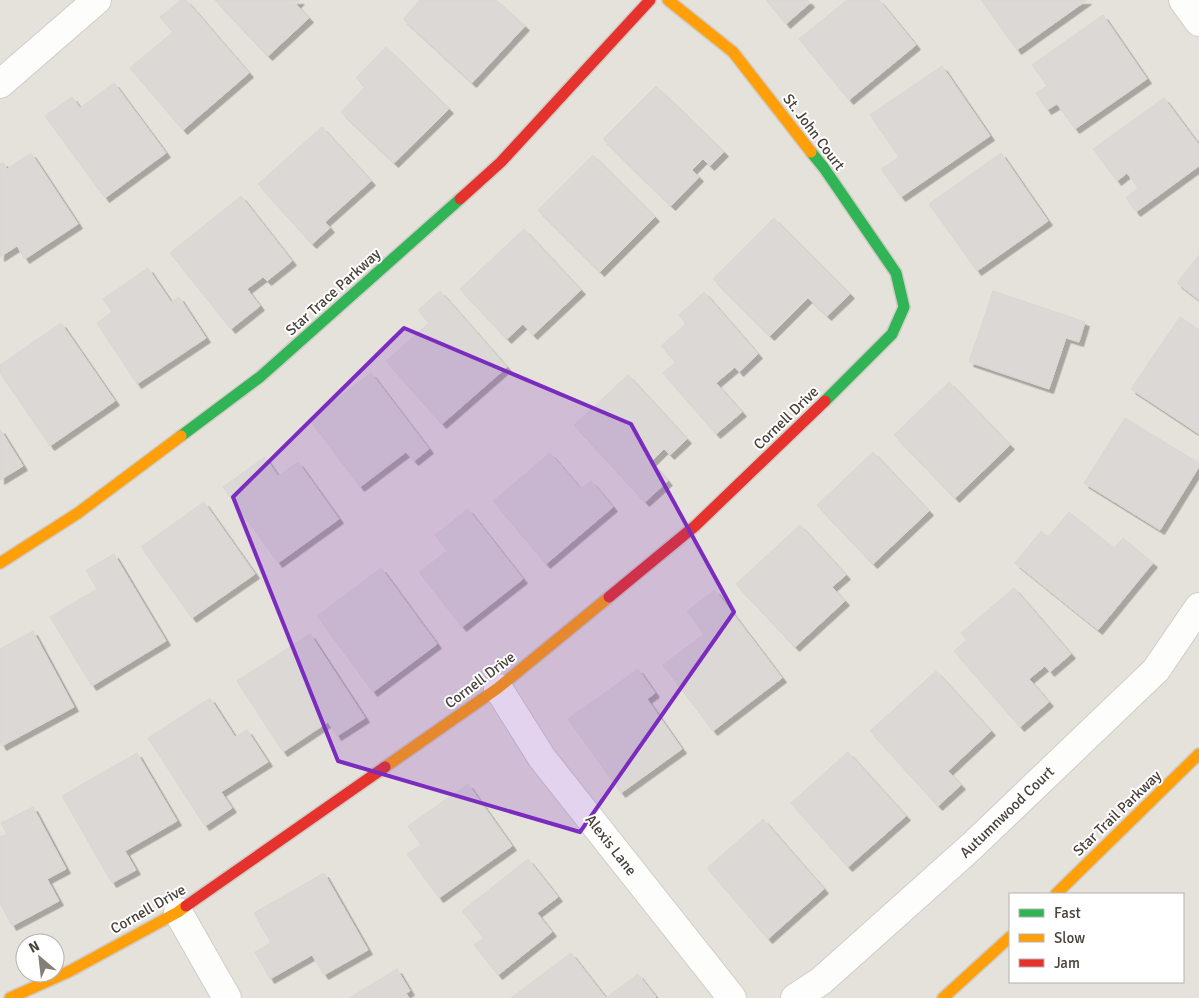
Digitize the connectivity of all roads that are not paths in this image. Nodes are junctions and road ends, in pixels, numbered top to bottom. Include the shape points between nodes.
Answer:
1 (97, 0) edge
2 (650, 0) edge
3 (668, 0) edge
4 (1183, 0) edge
5 (1199, 22) edge
6 (0, 84) edge
7 (904, 307) joint
8 (0, 563) edge
9 (1199, 606) edge
10 (498, 688) junction
11 (1199, 754) edge
12 (1057, 893) edge
13 (178, 912) junction
14 (1009, 938) edge
15 (10, 998) edge
16 (227, 998) edge
17 (732, 998) edge
18 (795, 998) edge
19 (943, 998) edge

1 - 6 street
2 - 8 street, Star Trace Parkway via 501,162 260,377 78,513
3 - 7 street, St. John Court via 733,52 824,168 896,273
4 - 5 street
7 - 10 street, Cornell Drive via 892,334 696,526
9 - 18 street, Autumnwood Court via 1156,670 964,853 821,981
10 - 13 street, Cornell Drive
10 - 17 street, Alexis Lane via 542,758
11 - 12 street, Star Trail Parkway
13 - 15 street, Cornell Drive via 70,971
13 - 16 street
14 - 19 street

